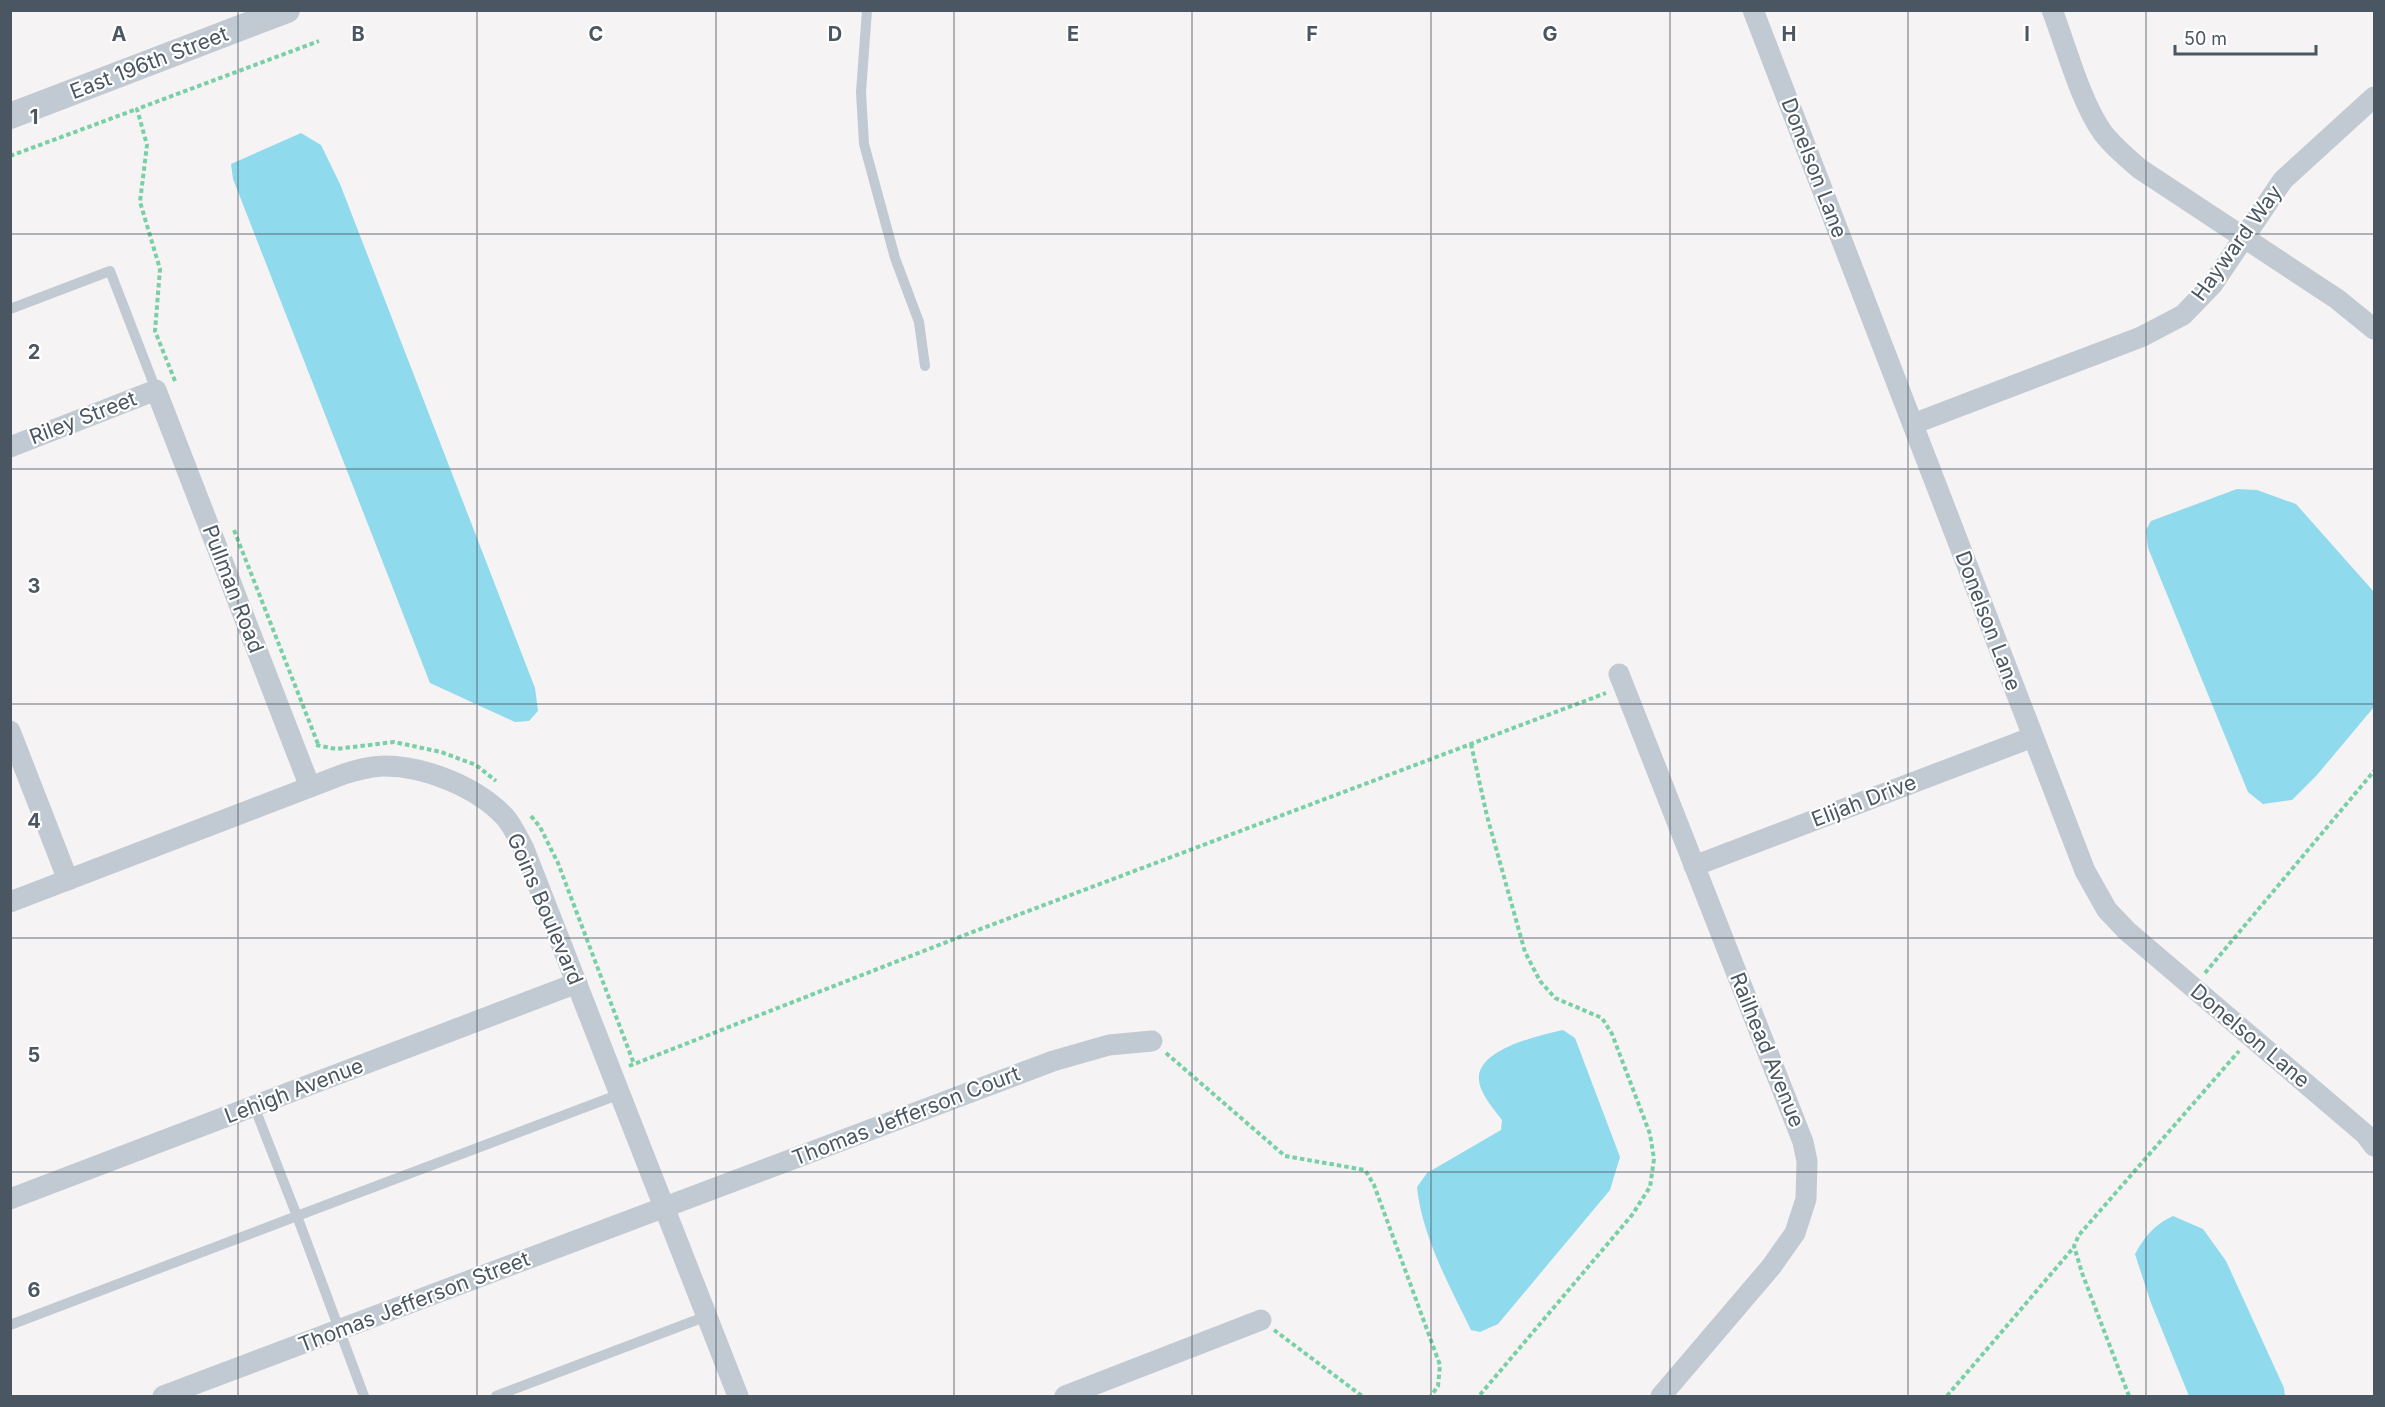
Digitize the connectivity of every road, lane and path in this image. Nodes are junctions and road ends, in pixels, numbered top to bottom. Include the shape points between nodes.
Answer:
1 (287, 10) edge
2 (867, 10) edge
3 (1753, 10) edge
4 (2052, 10) edge
5 (319, 41) dead end
6 (2374, 97) edge
7 (137, 109) junction
8 (10, 116) edge
9 (10, 156) edge
10 (2243, 237) junction
11 (10, 309) edge
12 (2374, 329) edge
13 (925, 366) dead end
14 (166, 388) junction
15 (1912, 424) junction
16 (10, 447) edge
17 (232, 526) dead end
18 (1621, 680) joint
19 (10, 731) edge
20 (2033, 736) junction
21 (318, 744) dead end
22 (1471, 744) junction
23 (2374, 771) edge
24 (310, 787) junction
25 (1694, 866) junction
26 (68, 880) junction
27 (10, 902) edge
28 (577, 983) junction
29 (2193, 988) junction
30 (2251, 1037) junction
31 (1152, 1041) joint
32 (612, 1072) junction
33 (620, 1094) junction
34 (254, 1106) junction
35 (2371, 1135) edge
36 (10, 1198) edge
37 (664, 1207) junction
38 (297, 1216) junction
39 (2074, 1246) junction
40 (707, 1316) junction
41 (1262, 1320) joint
42 (10, 1325) edge
43 (340, 1330) junction
44 (164, 1396) edge
45 (364, 1396) edge
46 (496, 1396) edge
47 (738, 1396) edge
48 (1065, 1396) edge
49 (1362, 1396) edge
50 (1431, 1396) edge
51 (1479, 1396) edge
52 (1661, 1396) edge
53 (1947, 1396) edge
54 (2129, 1396) edge

1 - 8 street, East 196th Street
2 - 13 lane via 861,92 864,144 895,258 919,322
3 - 15 street, Donelson Lane
4 - 10 street via 2102,131 2140,169
5 - 7 path
6 - 10 street, Hayward Way via 2294,168
7 - 9 path
7 - 14 path via 147,146 140,202 159,269 155,331
10 - 12 street via 2337,299
10 - 15 street, Hayward Way via 2211,285 2171,322
11 - 14 lane via 110,271
14 - 16 street, Riley Street
14 - 24 street, Pullman Road
15 - 20 street, Donelson Lane
17 - 21 path
18 - 22 path
18 - 25 street, Railhead Avenue
19 - 26 street
20 - 25 street, Elijah Drive
20 - 29 street, Donelson Lane via 2096,895 2117,921
22 - 32 path
22 - 51 path via 1525,952 1540,981 1555,998 1602,1018 1607,1026 1650,1134 1654,1159 1650,1187 1632,1215
23 - 29 path
24 - 26 street, Goins Boulevard
24 - 28 street, Goins Boulevard via 371,767 396,766 460,786 494,808 506,818 524,849
25 - 52 street, Railhead Avenue via 1803,1142 1808,1180 1801,1217 1786,1248
26 - 27 street, Goins Boulevard
28 - 32 street, Goins Boulevard
28 - 34 street, Lehigh Avenue
29 - 30 street, Donelson Lane
30 - 35 street, Donelson Lane
30 - 39 path via 2079,1235
31 - 37 street, Thomas Jefferson Court via 1086,1049
31 - 50 path via 1285,1156 1365,1170 1374,1185 1440,1365 1438,1386
32 - 33 street, Goins Boulevard
33 - 37 street, Goins Boulevard
33 - 38 lane
34 - 36 street, Lehigh Avenue
34 - 38 lane
37 - 40 street, Goins Boulevard
37 - 43 street, Thomas Jefferson Street
38 - 42 lane
38 - 43 lane
39 - 53 path
39 - 54 path
40 - 46 lane
40 - 47 street, Goins Boulevard
41 - 48 street
41 - 49 path
43 - 44 street, Thomas Jefferson Street
43 - 45 lane

